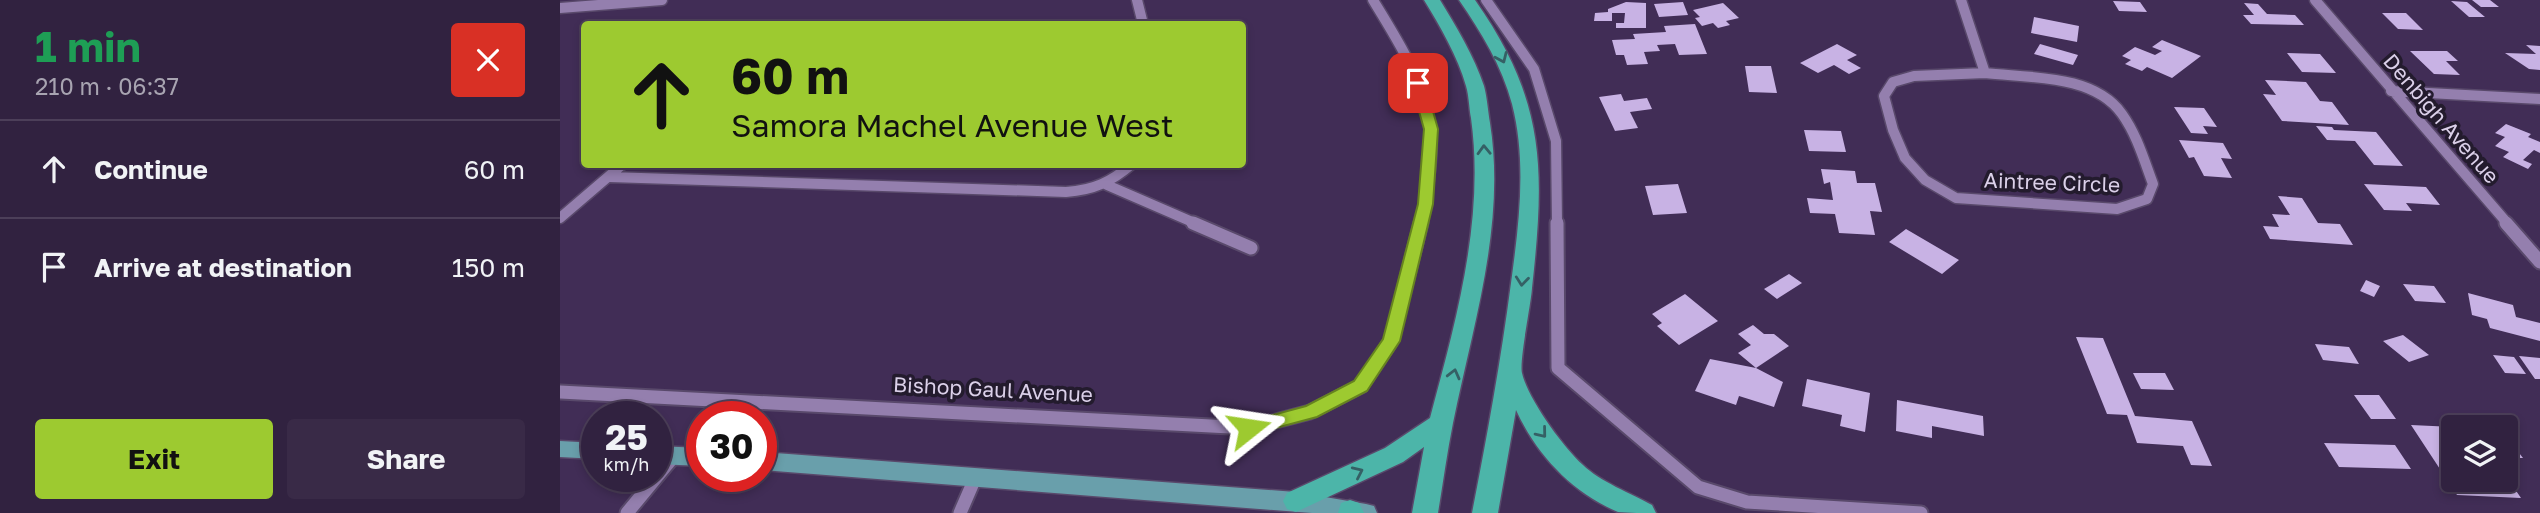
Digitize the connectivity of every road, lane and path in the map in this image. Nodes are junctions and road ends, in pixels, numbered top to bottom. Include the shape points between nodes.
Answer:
1 (662, 0) edge
2 (1137, 0) edge
3 (1373, 0) edge
4 (1432, 0) edge
5 (1467, 0) edge
6 (1486, 0) edge
7 (1961, 0) edge
8 (2315, 0) edge
9 (560, 8) edge
10 (1142, 21) edge
11 (1985, 73) junction
12 (2391, 91) junction
13 (2540, 99) edge
14 (619, 168) edge
15 (1127, 168) edge
16 (610, 177) junction
17 (1107, 186) junction
18 (560, 218) edge
19 (1251, 248) dead end
20 (2540, 262) edge
21 (1391, 341) joint
22 (1510, 372) junction
23 (560, 392) edge
24 (1441, 423) junction
25 (560, 449) edge
26 (581, 450) edge
27 (777, 462) edge
28 (976, 476) junction
29 (641, 492) edge
30 (1296, 501) junction
31 (1355, 512) edge
32 (627, 513) edge
33 (960, 513) edge
34 (1425, 513) edge
35 (1485, 513) edge
36 (1643, 513) edge
37 (1922, 513) edge

1 - 9 street
2 - 10 street
3 - 21 street via 1418,83 1431,129 1426,204
24 -> 4 highway via 1474,280 1485,152 1475,86
5 -> 22 highway via 1494,41 1524,117 1530,183
6 - 37 street via 1534,69 1556,141 1558,368 1698,487 1747,502
7 - 11 street
8 - 12 street, Denbigh Avenue
11 - 11 street, Aintree Circle via 2080,86 2116,105 2153,184 2147,199 2116,209 1956,198 1932,188 1914,174 1892,131 1884,96 1893,82 1914,76
12 - 13 street
12 - 20 street, Denbigh Avenue
14 - 16 street
15 - 17 street
16 - 17 street via 1052,192
16 - 18 street
17 - 19 street
21 - 23 street, Bishop Gaul Avenue via 1361,386 1310,412 1249,428
22 - 35 highway
22 -> 36 highway via 1534,423 1575,474
30 -> 24 highway via 1394,455
24 - 34 highway
25 - 26 main road
27 - 28 main road
28 - 30 main road
28 - 33 street
29 - 32 street
30 - 31 main road

